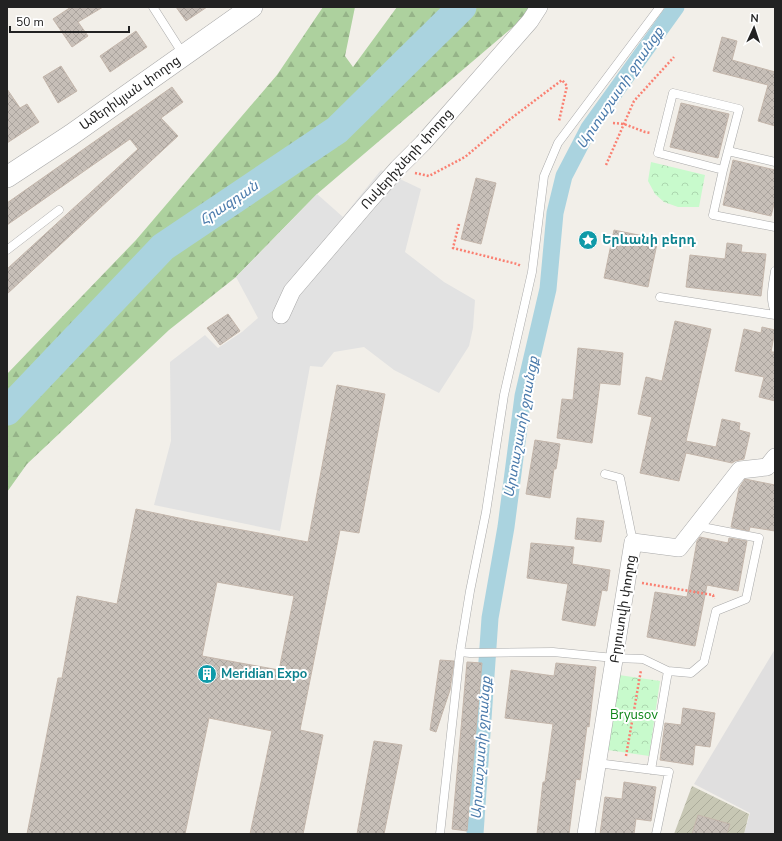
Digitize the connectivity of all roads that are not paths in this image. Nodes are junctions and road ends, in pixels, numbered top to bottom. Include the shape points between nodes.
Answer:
1 (153, 7) edge
2 (252, 7) edge
3 (539, 7) edge
4 (660, 7) edge
5 (184, 55) junction
6 (728, 151) junction
7 (775, 162) edge
8 (723, 170) junction
9 (7, 177) edge
10 (59, 210) dead end
11 (775, 227) edge
12 (7, 250) edge
13 (775, 273) edge
14 (660, 297) dead end
15 (775, 312) edge
16 (281, 315) dead end
17 (775, 315) edge
18 (775, 457) edge
19 (605, 474) dead end
20 (697, 526) junction
21 (634, 542) junction
22 (460, 652) junction
23 (614, 658) junction
24 (668, 671) junction
25 (597, 762) junction
26 (652, 770) junction
27 (440, 834) edge
28 (586, 834) edge
29 (656, 834) edge

1 - 5 lane
2 - 5 street, Ամերիկյան փողոց
3 - 16 street, Ոսկերիչների փողոց via 530,21 292,291
4 - 22 lane via 558,143 544,176 532,272 504,396
5 - 9 street, Ամերիկյան փողոց
6 - 7 lane
6 - 8 lane
6 - 8 lane via 739,109 674,93 658,153
8 - 11 lane via 713,215
10 - 12 lane
13 - 15 lane via 771,294
14 - 17 lane
18 - 20 street, Բրյուսովի փողոց via 766,467 740,470
19 - 21 lane via 620,478
20 - 21 street, Բրյուսովի փողոց via 679,548
20 - 24 lane via 758,538 746,600 716,611 704,662 691,673
21 - 23 street, Բրյուսովի փողոց
22 - 23 lane via 553,652
22 - 27 lane
23 - 24 lane via 643,660
23 - 25 street, Բրյուսովի փողոց
24 - 26 lane
25 - 26 lane
25 - 28 street, Բրյուսովի փողոց
26 - 29 lane via 669,772

